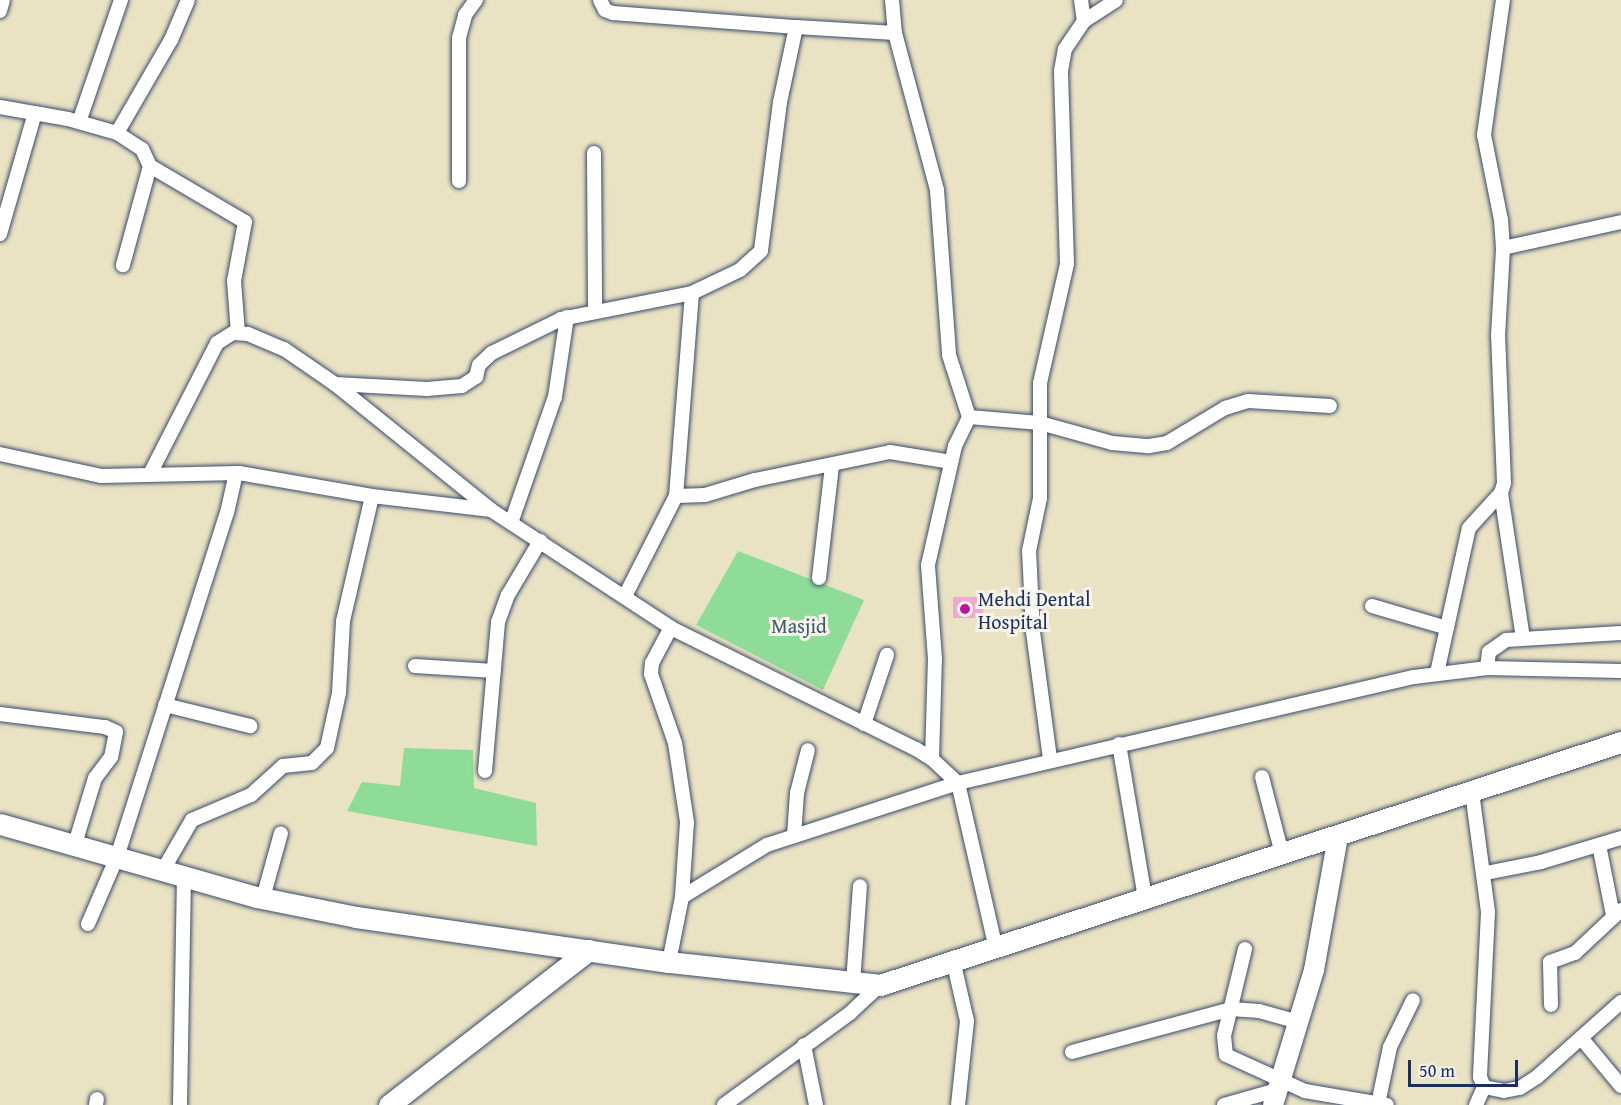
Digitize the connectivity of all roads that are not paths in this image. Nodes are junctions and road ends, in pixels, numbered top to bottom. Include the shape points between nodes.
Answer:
1 (3, 0) edge
2 (121, 0) edge
3 (188, 0) edge
4 (476, 0) edge
5 (600, 0) edge
6 (892, 0) edge
7 (1081, 0) edge
8 (1116, 0) edge
9 (1503, 0) edge
10 (0, 11) edge
11 (1084, 21) junction
12 (796, 27) junction
13 (895, 33) junction
14 (0, 107) edge
15 (35, 113) junction
16 (79, 122) junction
17 (117, 133) junction
18 (594, 153) dead end
19 (150, 166) junction
20 (459, 181) dead end
21 (1621, 222) edge
22 (0, 234) edge
23 (1503, 248) junction
24 (123, 265) dead end
25 (692, 293) junction
26 (595, 312) junction
27 (567, 317) junction
28 (238, 333) junction
29 (335, 384) junction
30 (1330, 406) dead end
31 (969, 417) junction
32 (1040, 423) junction
33 (0, 454) edge
34 (951, 462) junction
35 (832, 466) junction
36 (236, 473) junction
37 (150, 474) junction
38 (1501, 493) junction
39 (372, 496) junction
40 (676, 496) junction
41 (490, 510) junction
42 (511, 523) junction
43 (540, 541) junction
44 (819, 578) dead end
45 (625, 596) junction
46 (1372, 606) dead end
47 (671, 628) junction
48 (1447, 628) junction
49 (1621, 633) edge
50 (1523, 638) junction
51 (887, 656) dead end
52 (415, 666) dead end
53 (1487, 668) junction
54 (494, 671) junction
55 (1621, 671) edge
56 (1437, 673) junction
57 (165, 705) junction
58 (0, 714) edge
59 (864, 724) junction
60 (250, 726) dead end
61 (1621, 742) edge
62 (1119, 744) junction
63 (808, 750) dead end
64 (932, 759) junction
65 (1050, 759) junction
66 (485, 771) dead end
67 (1262, 777) dead end
68 (958, 783) junction
69 (1472, 792) junction
70 (0, 824) edge
71 (281, 833) dead end
72 (794, 836) junction
73 (1338, 836) junction
74 (1621, 838) edge
75 (75, 844) junction
76 (1599, 845) junction
77 (1282, 854) junction
78 (117, 857) junction
79 (163, 870) junction
80 (1486, 873) junction
81 (184, 877) junction
82 (860, 886) dead end
83 (682, 897) junction
84 (1145, 897) junction
85 (262, 898) junction
86 (1617, 913) edge
87 (88, 924) dead end
88 (995, 945) junction
89 (1245, 949) dead end
90 (589, 950) junction
91 (953, 960) junction
92 (669, 962) junction
93 (853, 983) junction
94 (880, 985) junction
95 (1413, 1000) dead end
96 (1621, 1002) edge
97 (1551, 1005) dead end
98 (1231, 1009) junction
99 (1299, 1022) junction
100 (1582, 1040) junction
101 (804, 1045) junction
102 (1072, 1052) dead end
103 (1621, 1086) edge
104 (1484, 1087) junction
105 (1276, 1092) edge
106 (1361, 1103) edge
107 (1383, 1104) edge
108 (180, 1105) edge
109 (390, 1105) edge
110 (724, 1105) edge
111 (816, 1105) edge
112 (958, 1105) edge
113 (1224, 1105) edge
114 (1476, 1105) edge

1 - 10 street
2 - 16 street
3 - 17 street via 171,40
4 - 20 street via 465,15 459,38
5 - 12 street via 605,10 613,13
6 - 13 street
7 - 11 street
8 - 11 street
9 - 23 street via 1484,135
11 - 32 street via 1065,49 1061,71 1067,264 1040,383
12 - 13 street
12 - 25 street via 780,102 761,251 740,270
13 - 31 street via 937,190 949,355
14 - 15 street
15 - 16 street
15 - 22 street
16 - 17 street
17 - 19 street via 142,149
18 - 26 street
19 - 24 street
19 - 28 street via 245,222 234,281
21 - 23 street
23 - 38 street via 1498,336 1504,483
25 - 26 street
25 - 40 street
26 - 27 street
27 - 29 street via 492,352 479,365 476,377 462,386 427,389
27 - 42 street via 555,397
28 - 29 street via 284,349
28 - 37 street via 217,343
29 - 41 street
30 - 32 street via 1262,400 1236,404 1179,438 1149,446 1112,443
31 - 32 street
31 - 34 street
32 - 65 street via 1040,498 1029,552 1032,632
33 - 37 street via 101,476
34 - 35 street via 890,452
34 - 64 street via 928,565 935,659
35 - 40 street via 755,480 705,495
35 - 44 street
36 - 37 street
36 - 39 street
36 - 57 street via 227,513
38 - 48 street via 1469,528
38 - 50 street
39 - 41 street
39 - 79 street via 343,621 339,693 327,748 312,763 283,766 251,795 192,820
40 - 45 street
41 - 42 street
42 - 43 street
43 - 45 street
43 - 54 street via 501,609
45 - 47 street
46 - 48 street
47 - 59 street
47 - 83 street via 652,663 651,674 684,784 687,822
48 - 56 street
49 - 50 street
50 - 53 street via 1496,644 1489,652
51 - 59 street
52 - 54 street
53 - 55 street
53 - 56 street
54 - 66 street
56 - 62 street
57 - 60 street
57 - 78 street
58 - 75 street via 105,727 116,732 111,757 95,778
59 - 64 street
61 - 69 main road
62 - 65 street
62 - 84 street
63 - 72 street via 797,793
64 - 68 street
65 - 68 street
67 - 77 street
68 - 72 street
68 - 88 street
69 - 73 main road
69 - 80 street
70 - 75 main road
71 - 85 street
72 - 83 street via 746,855
73 - 77 main road
73 - 99 street via 1327,911
74 - 76 street
75 - 78 main road
76 - 80 street
76 - 86 street
77 - 84 main road
78 - 79 main road
78 - 87 street
79 - 81 main road
80 - 104 street via 1486,993 1480,1077
81 - 85 main road
81 - 108 street
82 - 93 street
83 - 92 street
84 - 88 main road
85 - 90 main road via 356,917
86 - 97 street via 1575,952 1550,962
88 - 91 main road
89 - 98 street
90 - 92 main road
90 - 109 main road
91 - 94 main road
91 - 112 street via 967,1021
92 - 93 main road
93 - 94 main road
94 - 101 street via 850,1013
95 - 107 street via 1390,1047
96 - 100 street
98 - 99 street via 1259,1011
98 - 102 street
98 - 105 street via 1224,1036 1226,1055
99 - 105 street
100 - 103 street
100 - 104 street via 1520,1088 1504,1091
101 - 110 street
101 - 111 street
104 - 114 street
105 - 106 street
105 - 113 street
106 - 107 street

